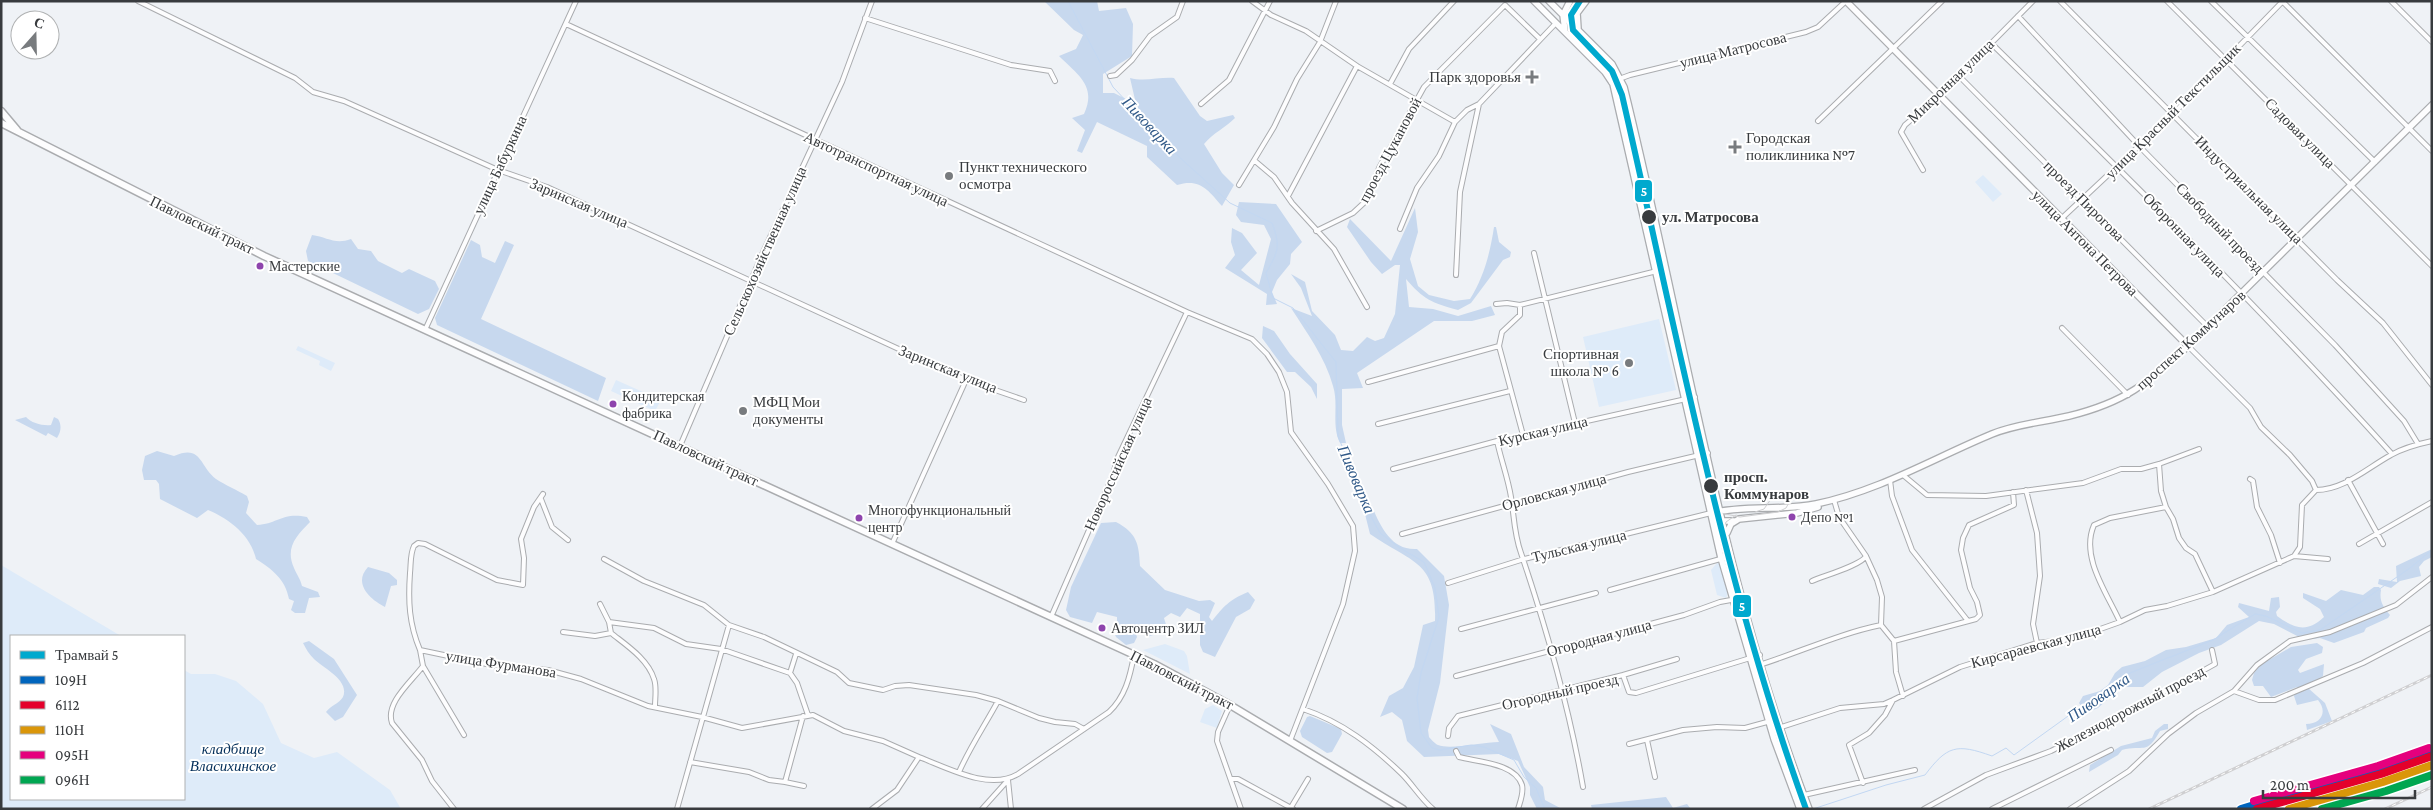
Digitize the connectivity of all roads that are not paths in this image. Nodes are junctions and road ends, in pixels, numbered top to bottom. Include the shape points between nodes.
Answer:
1 (138, 1) edge
2 (576, 1) edge
3 (872, 1) edge
4 (1183, 1) edge
5 (1252, 1) edge
6 (1270, 1) edge
7 (1336, 1) edge
8 (1454, 1) edge
9 (1534, 1) edge
10 (1549, 1) edge
11 (1570, 1) edge
12 (1586, 1) edge
13 (1846, 1) edge
14 (1942, 1) edge
15 (2033, 1) edge
16 (2060, 1) edge
17 (2167, 1) edge
18 (2211, 1) edge
19 (2283, 1) edge
20 (2391, 1) edge
21 (1266, 10) junction
22 (1577, 13) junction
23 (1563, 15) junction
24 (2018, 16) junction
25 (865, 18) junction
26 (1562, 22) junction
27 (566, 24) junction
28 (1579, 31) junction
29 (2247, 36) junction
30 (1540, 39) junction
31 (1320, 42) junction
32 (2432, 42) edge
33 (1991, 43) junction
34 (1894, 50) junction
35 (2225, 58) junction
36 (1357, 66) junction
37 (1110, 76) dead end
38 (1959, 76) junction
39 (1621, 78) junction
40 (1055, 82) dead end
41 (1612, 82) junction
42 (1390, 84) junction
43 (1939, 96) junction
44 (1417, 100) junction
45 (1201, 104) dead end
46 (1479, 104) junction
47 (2432, 105) edge
48 (1, 111) edge
49 (2173, 114) junction
50 (1818, 121) dead end
51 (1456, 122) junction
52 (1, 123) edge
53 (2408, 128) junction
54 (18, 131) junction
55 (815, 140) junction
56 (2139, 146) junction
57 (2432, 151) edge
58 (1255, 160) junction
59 (2375, 162) junction
60 (2117, 167) junction
61 (498, 170) junction
62 (1923, 170) dead end
63 (1240, 185) dead end
64 (2352, 185) junction
65 (1647, 189) junction
66 (1637, 191) junction
67 (1288, 196) junction
68 (2083, 199) junction
69 (2061, 219) junction
70 (1400, 229) dead end
71 (1316, 231) junction
72 (2297, 239) junction
73 (1534, 252) dead end
74 (2432, 266) edge
75 (1665, 269) junction
76 (1655, 272) junction
77 (2263, 273) junction
78 (1456, 275) dead end
79 (750, 282) junction
80 (2242, 294) junction
81 (1546, 298) junction
82 (1496, 304) dead end
83 (1520, 305) junction
84 (1367, 307) dead end
85 (1187, 312) junction
86 (2208, 327) junction
87 (2062, 328) dead end
88 (425, 330) junction
89 (1499, 346) junction
90 (2188, 346) junction
91 (966, 380) junction
92 (1368, 382) dead end
93 (2432, 385) edge
94 (1510, 392) junction
95 (2128, 395) junction
96 (1695, 397) junction
97 (1685, 399) junction
98 (1024, 400) dead end
99 (1575, 423) junction
100 (1378, 424) dead end
101 (1522, 435) junction
102 (1496, 441) junction
103 (2432, 441) edge
104 (2418, 444) junction
105 (680, 446) junction
106 (2199, 449) dead end
107 (1708, 452) junction
108 (2392, 454) junction
109 (1697, 455) junction
110 (2159, 464) junction
111 (1392, 469) dead end
112 (1903, 475) junction
113 (2250, 479) dead end
114 (1890, 480) junction
115 (2348, 480) junction
116 (2026, 490) junction
117 (2316, 490) junction
118 (2013, 492) junction
119 (543, 494) dead end
120 (541, 499) junction
121 (1834, 500) junction
122 (2432, 502) edge
123 (1512, 504) junction
124 (2166, 507) junction
125 (1721, 511) junction
126 (1711, 513) junction
127 (1734, 521) junction
128 (1724, 522) junction
129 (1402, 534) dead end
130 (2377, 535) junction
131 (1727, 536) junction
132 (568, 540) dead end
133 (892, 544) junction
134 (2359, 544) dead end
135 (2383, 544) dead end
136 (1731, 556) junction
137 (1866, 556) junction
138 (2294, 556) junction
139 (1721, 558) junction
140 (604, 559) dead end
141 (1524, 559) junction
142 (2328, 559) dead end
143 (2280, 563) junction
144 (2432, 577) edge
145 (1812, 581) dead end
146 (1448, 583) dead end
147 (1610, 590) dead end
148 (2213, 592) junction
149 (1596, 593) dead end
150 (1742, 598) junction
151 (1733, 601) junction
152 (600, 604) dead end
153 (1540, 607) junction
154 (1051, 617) junction
155 (1968, 621) junction
156 (609, 622) junction
157 (2120, 622) junction
158 (729, 625) junction
159 (1881, 625) junction
160 (2432, 627) edge
161 (1461, 629) dead end
162 (563, 632) dead end
163 (611, 633) junction
164 (1894, 641) junction
165 (2037, 643) junction
166 (721, 649) junction
167 (420, 650) junction
168 (1553, 650) junction
169 (2212, 650) dead end
170 (796, 654) junction
171 (1134, 655) junction
172 (1760, 656) junction
173 (1751, 658) junction
174 (1677, 659) dead end
175 (1762, 664) junction
176 (423, 666) junction
177 (1754, 666) junction
178 (790, 673) junction
179 (1623, 675) junction
180 (1456, 676) dead end
181 (1564, 689) junction
182 (2234, 691) junction
183 (1903, 696) junction
184 (1893, 700) junction
185 (998, 701) junction
186 (1230, 705) junction
187 (655, 706) junction
188 (1303, 709) junction
189 (806, 715) junction
190 (702, 716) junction
191 (1778, 718) junction
192 (1769, 721) junction
193 (1780, 727) junction
194 (1084, 729) junction
195 (1772, 730) junction
196 (464, 735) dead end
197 (1448, 736) dead end
198 (1647, 740) junction
199 (1290, 741) junction
200 (1628, 744) dead end
201 (2111, 750) dead end
202 (1456, 751) dead end
203 (919, 757) junction
204 (690, 762) junction
205 (1915, 770) dead end
206 (959, 772) junction
207 (1655, 777) dead end
208 (1231, 779) junction
209 (1308, 779) dead end
210 (1008, 780) junction
211 (785, 782) junction
212 (1863, 783) junction
213 (804, 786) dead end
214 (1583, 787) dead end
215 (1805, 797) junction
216 (1797, 803) edge
217 (454, 809) edge
218 (677, 809) edge
219 (872, 809) edge
220 (982, 809) edge
221 (1011, 809) edge
222 (1241, 809) edge
223 (1291, 809) edge
224 (1403, 809) edge
225 (1433, 809) edge
226 (1518, 809) edge
227 (1810, 809) edge
228 (1924, 809) edge
229 (1992, 809) edge
230 (2070, 809) edge

1 - 61 street, Заринская улица via 295,78 313,92 380,116
2 - 27 street, улица Бабуркина
3 - 25 street, Сельскохозяйственная улица
4 - 37 street via 1177,17 1150,36 1132,60 1116,75
5 - 21 street
6 - 21 street
7 - 31 street
8 - 42 street via 1409,49
9 - 26 main road
10 - 23 main road
11 - 23 main road
12 - 22 main road
13 - 34 main road, улица Антона Петрова
13 - 39 street, улица Матросова via 1818,27 1806,32
14 - 34 street
15 - 24 street, Микронная улица
16 - 49 street, Индустриальная улица
17 - 35 street, Садовая улица
18 - 29 street
19 - 29 street, улица Красный Текстильщик
19 - 53 street
20 - 32 street
21 - 31 street
21 - 45 street via 1229,80
22 - 26 main road
22 - 28 main road
23 - 26 main road
23 - 26 main road
24 - 33 street, Микронная улица
24 - 56 street, Свободный проезд
25 - 40 street via 1011,65 1050,71
25 - 55 street, Сельскохозяйственная улица via 842,82
26 - 28 main road
26 - 30 street
26 - 41 main road via 1566,32
27 - 55 street, Автотранспортная улица
27 - 61 street, улица Бабуркина
28 - 39 main road via 1612,64
29 - 35 street, улица Красный Текстильщик
29 - 59 street
30 - 44 street, проезд Цукановой via 1504,5 1434,76
30 - 46 street
31 - 36 street
31 - 58 street
33 - 38 street, Микронная улица
33 - 60 street, Оборонная улица
34 - 43 main road, улица Антона Петрова
34 - 50 street
35 - 49 street, улица Красный Текстильщик
35 - 64 street, Садовая улица
36 - 42 street
36 - 67 street
38 - 43 street, Микронная улица
38 - 68 street, проезд Пирогова
39 - 41 street, улица Матросова
39 - 65 main road
41 - 66 main road
42 - 44 street
43 - 62 street, Микронная улица via 1905,124 1901,132
43 - 69 main road, улица Антона Петрова
44 - 51 street
44 - 71 street, проезд Цукановой via 1379,168 1367,200 1353,213
46 - 51 street via 1467,110
46 - 78 street via 1460,192
47 - 53 main road, проспект Коммунаров
48 - 54 main road
49 - 56 street, улица Красный Текстильщик
49 - 72 street, Индустриальная улица
51 - 70 street via 1416,188
52 - 54 main road, Павловский тракт
53 - 57 street
53 - 59 main road, проспект Коммунаров
54 - 88 main road, Павловский тракт via 230,240
55 - 79 street, Сельскохозяйственная улица
55 - 85 street, Автотранспортная улица
56 - 60 street, улица Красный Текстильщик
56 - 77 street, Свободный проезд
58 - 63 street
58 - 67 street
59 - 64 main road, проспект Коммунаров
60 - 68 street, улица Красный Текстильщик
60 - 80 street, Оборонная улица
61 - 79 street, Заринская улица via 547,187
61 - 88 street, улица Бабуркина
64 - 72 main road, проспект Коммунаров
64 - 74 street, Садовая улица
65 - 66 street
65 - 75 main road
66 - 76 main road
67 - 71 street
68 - 69 street, улица Красный Текстильщик
68 - 86 street, проезд Пирогова
69 - 90 main road, улица Антона Петрова
71 - 84 street via 1334,248
72 - 77 main road, проспект Коммунаров
72 - 93 street, Индустриальная улица via 2383,322
73 - 81 street
75 - 76 street
75 - 96 main road
76 - 81 street
76 - 97 main road
77 - 80 main road, проспект Коммунаров
77 - 104 street, Свободный проезд via 2341,352 2404,422
79 - 91 street, Заринская улица
79 - 105 street, Сельскохозяйственная улица
80 - 86 main road, проспект Коммунаров
80 - 108 street, Оборонная улица
81 - 83 street
81 - 99 street
82 - 83 street
83 - 89 street via 1520,315 1502,332
85 - 154 street, Новороссийская улица via 1117,459
85 - 188 street, Автотранспортная улица via 1252,338 1279,372 1287,392 1291,432 1328,484 1352,526 1355,551 1343,604
86 - 90 main road, проспект Коммунаров
87 - 95 street
88 - 105 main road, Павловский тракт
89 - 92 street
89 - 94 street
90 - 95 main road, проспект Коммунаров
90 - 117 street, улица Антона Петрова via 2250,408 2261,427 2290,454
91 - 98 street, Заринская улица
91 - 133 street
94 - 100 street
94 - 101 street
95 - 112 main road, проспект Коммунаров via 2095,409 1993,434
96 - 97 street, Курская улица
96 - 107 main road
97 - 99 street, Курская улица
97 - 109 main road
99 - 101 street, Курская улица
101 - 102 street, Курская улица
102 - 111 street, Курская улица
102 - 123 street
103 - 104 street
104 - 108 street
105 - 133 main road, Павловский тракт
106 - 110 street
107 - 109 street, Орловская улица
107 - 125 main road
108 - 115 street
109 - 123 street, Орловская улица
109 - 126 main road
110 - 116 street via 2121,470 2066,487
110 - 124 street
112 - 114 main road, проспект Коммунаров
112 - 118 street via 1927,495 1986,496
113 - 143 street via 2257,507
114 - 121 main road, проспект Коммунаров
114 - 155 street via 1892,496 1912,550
115 - 117 street
115 - 130 street
116 - 118 street
116 - 165 street via 2037,532 2040,576 2033,624
117 - 138 street via 2302,505 2300,547
118 - 155 street via 2012,506 1973,523 1966,531 1961,550 1970,588 1980,611 1976,619
119 - 120 street
120 - 132 street via 552,526
120 - 167 street via 534,507 521,539 523,586 490,577 425,544 414,546 408,601
121 - 125 main road, проспект Коммунаров via 1786,508
121 - 127 main road, проспект Коммунаров via 1802,512
121 - 137 street via 1839,517
122 - 130 street
123 - 129 street, Орловская улица
123 - 141 street via 1513,521
124 - 148 street via 2179,538 2195,554
124 - 157 street via 2110,518 2094,525 2090,534 2089,553
125 - 126 main road, проспект Коммунаров
125 - 128 main road
126 - 128 main road via 1716,520
126 - 139 main road
126 - 141 street, Тульская улица
127 - 128 main road, проспект Коммунаров
127 - 131 main road via 1728,527
128 - 131 main road
130 - 134 street
130 - 135 street
131 - 136 main road
133 - 154 main road, Павловский тракт
136 - 139 street
136 - 150 main road
137 - 145 street via 1859,564
137 - 159 street via 1882,597
138 - 142 street
138 - 143 street, Кирсараевская улица
139 - 147 street
139 - 151 main road
140 - 158 street via 644,581 704,605
141 - 146 street, Тульская улица
141 - 153 street
143 - 148 street, Кирсараевская улица
144 - 182 street via 2396,605 2330,632 2290,641 2257,665
148 - 157 street, Кирсараевская улица via 2145,610
149 - 153 street
150 - 151 street, Огородная улица
150 - 172 main road
151 - 168 street, Огородная улица
151 - 173 main road
152 - 156 street
153 - 161 street
153 - 168 street
154 - 171 main road, Павловский тракт
155 - 164 street
156 - 163 street
156 - 166 street via 654,628 686,644
157 - 165 street, Кирсараевская улица via 2064,640
158 - 166 street
158 - 170 street via 764,636
159 - 164 street
159 - 175 street
160 - 182 street via 2363,662 2275,700 2259,700
162 - 163 street via 595,636
163 - 187 street via 650,670 654,679
164 - 183 street via 1896,672
165 - 183 street, Кирсараевская улица via 1960,667
166 - 178 street
166 - 190 street
167 - 176 street, улица Фурманова
167 - 187 street, улица Фурманова via 491,664 548,670
168 - 180 street, Огородная улица
168 - 181 street
169 - 228 street, Железнодорожный проезд via 2215,664 2051,751 1986,775
170 - 178 street
170 - 185 street via 837,672 849,683 861,686 883,690 909,685
171 - 186 main road, Павловский тракт
171 - 194 street via 1131,676 1118,704
172 - 173 street, Огородный проезд
172 - 175 main road
173 - 177 main road
173 - 179 street, Огородный проезд via 1636,693 1629,692
174 - 179 street
175 - 177 street
175 - 191 main road
176 - 196 street, улица Фурманова
176 - 217 street via 392,705 390,716
177 - 192 main road
178 - 189 street via 797,683
179 - 181 street, Огородный проезд
181 - 197 street, Огородный проезд via 1458,716 1449,728
181 - 214 street
182 - 230 street via 2196,713 2129,771
183 - 184 street, Кирсараевская улица
184 - 193 street, Кирсараевская улица via 1884,704 1840,708
184 - 212 street via 1885,716 1869,733 1849,745
185 - 194 street via 1039,718 1075,724
185 - 206 street
186 - 199 main road, Павловский тракт
186 - 208 street via 1217,741
187 - 190 street, улица Фурманова
188 - 199 street, Автотранспортная улица
188 - 225 street via 1348,729 1401,774
189 - 190 street, улица Фурманова via 742,728
189 - 203 street
189 - 211 street
190 - 204 street
191 - 192 street
191 - 193 main road
192 - 195 main road
192 - 198 street via 1745,728 1683,730
193 - 195 street, Кирсараевская улица
193 - 215 main road
194 - 210 street
195 - 216 main road
198 - 200 street
198 - 207 street
199 - 224 main road, Павловский тракт
201 - 229 street
202 - 226 street via 1459,757 1500,766 1516,775 1523,792
203 - 206 street
203 - 219 street via 897,790
204 - 211 street via 750,772
204 - 218 street
205 - 212 street
206 - 210 street via 994,781
208 - 222 street
208 - 223 street via 1238,779
209 - 223 street
210 - 220 street
210 - 221 street
211 - 213 street
212 - 215 street
215 - 216 street
215 - 227 main road

